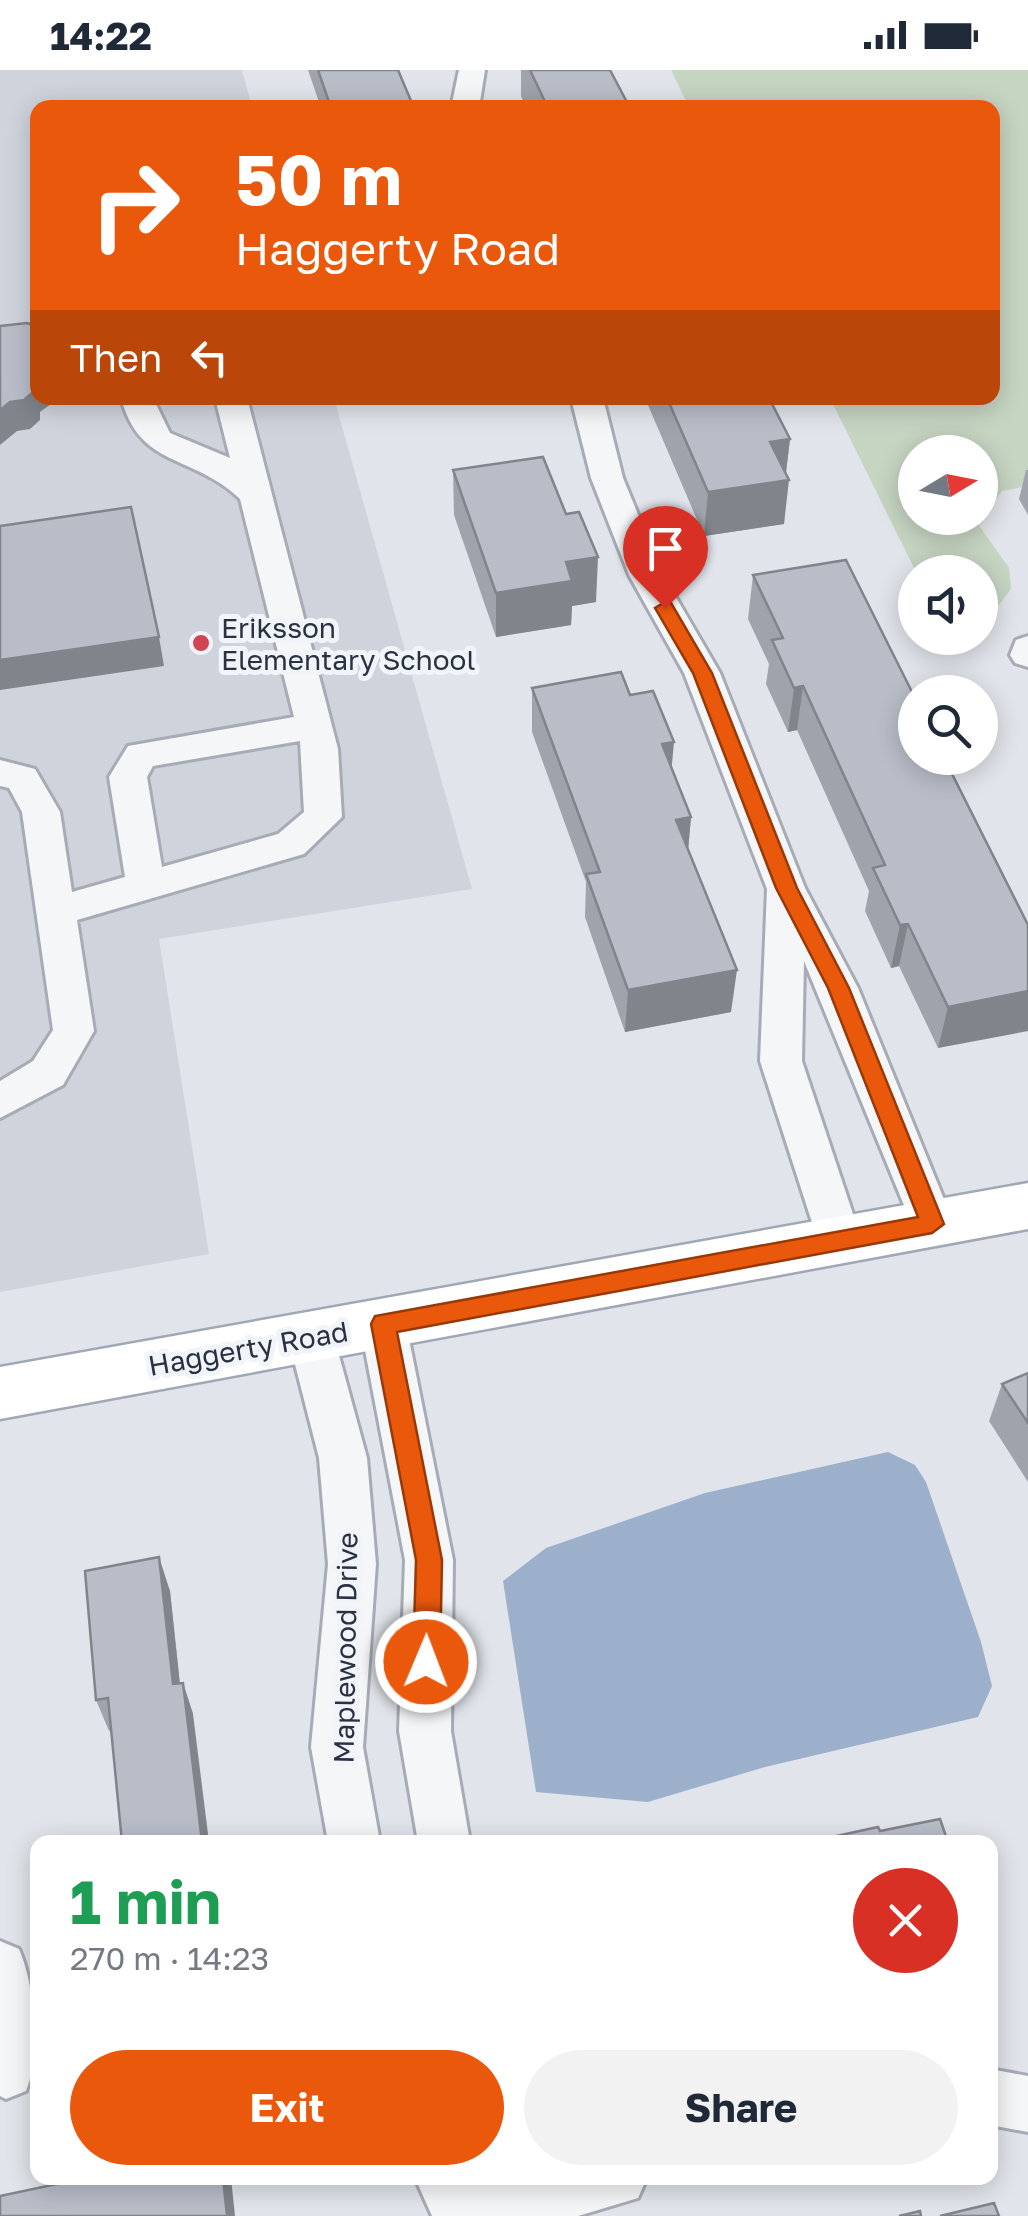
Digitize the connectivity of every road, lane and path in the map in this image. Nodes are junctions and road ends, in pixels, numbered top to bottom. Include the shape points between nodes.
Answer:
1 (472, 70) edge
2 (466, 100) edge
3 (139, 405) edge
4 (234, 405) edge
5 (589, 405) edge
6 (256, 495) junction
7 (314, 726) junction
8 (0, 773) edge
9 (146, 885) junction
10 (786, 888) junction
11 (57, 911) junction
12 (0, 1101) edge
13 (1028, 1206) edge
14 (932, 1224) junction
15 (840, 1240) junction
16 (383, 1324) junction
17 (311, 1337) junction
18 (0, 1392) edge
19 (353, 1835) edge
20 (443, 1835) edge
21 (0, 1968) edge
22 (14, 2069) edge
23 (998, 2098) edge
24 (1028, 2104) edge
25 (556, 2185) edge
26 (458, 2196) edge

1 - 2 street
3 - 6 street via 154,441 226,469
4 - 6 street
5 - 10 street via 607,478 646,575 702,673
6 - 7 street
7 - 9 street via 323,817 290,844
7 - 9 street via 141,754 128,777
8 - 11 street via 22,778 41,812
9 - 11 street
10 - 14 street via 838,988
10 - 15 street via 782,1061
11 - 12 street via 74,1031 48,1074
13 - 14 main road, Haggerty Road
14 - 15 main road, Haggerty Road
15 - 16 main road, Haggerty Road
16 - 17 main road, Haggerty Road
16 - 20 street via 429,1560 425,1731
17 - 18 main road, Haggerty Road
17 - 19 street, Maplewood Drive via 344,1458 352,1564 337,1746
21 - 22 street
23 - 24 street
25 - 26 street

